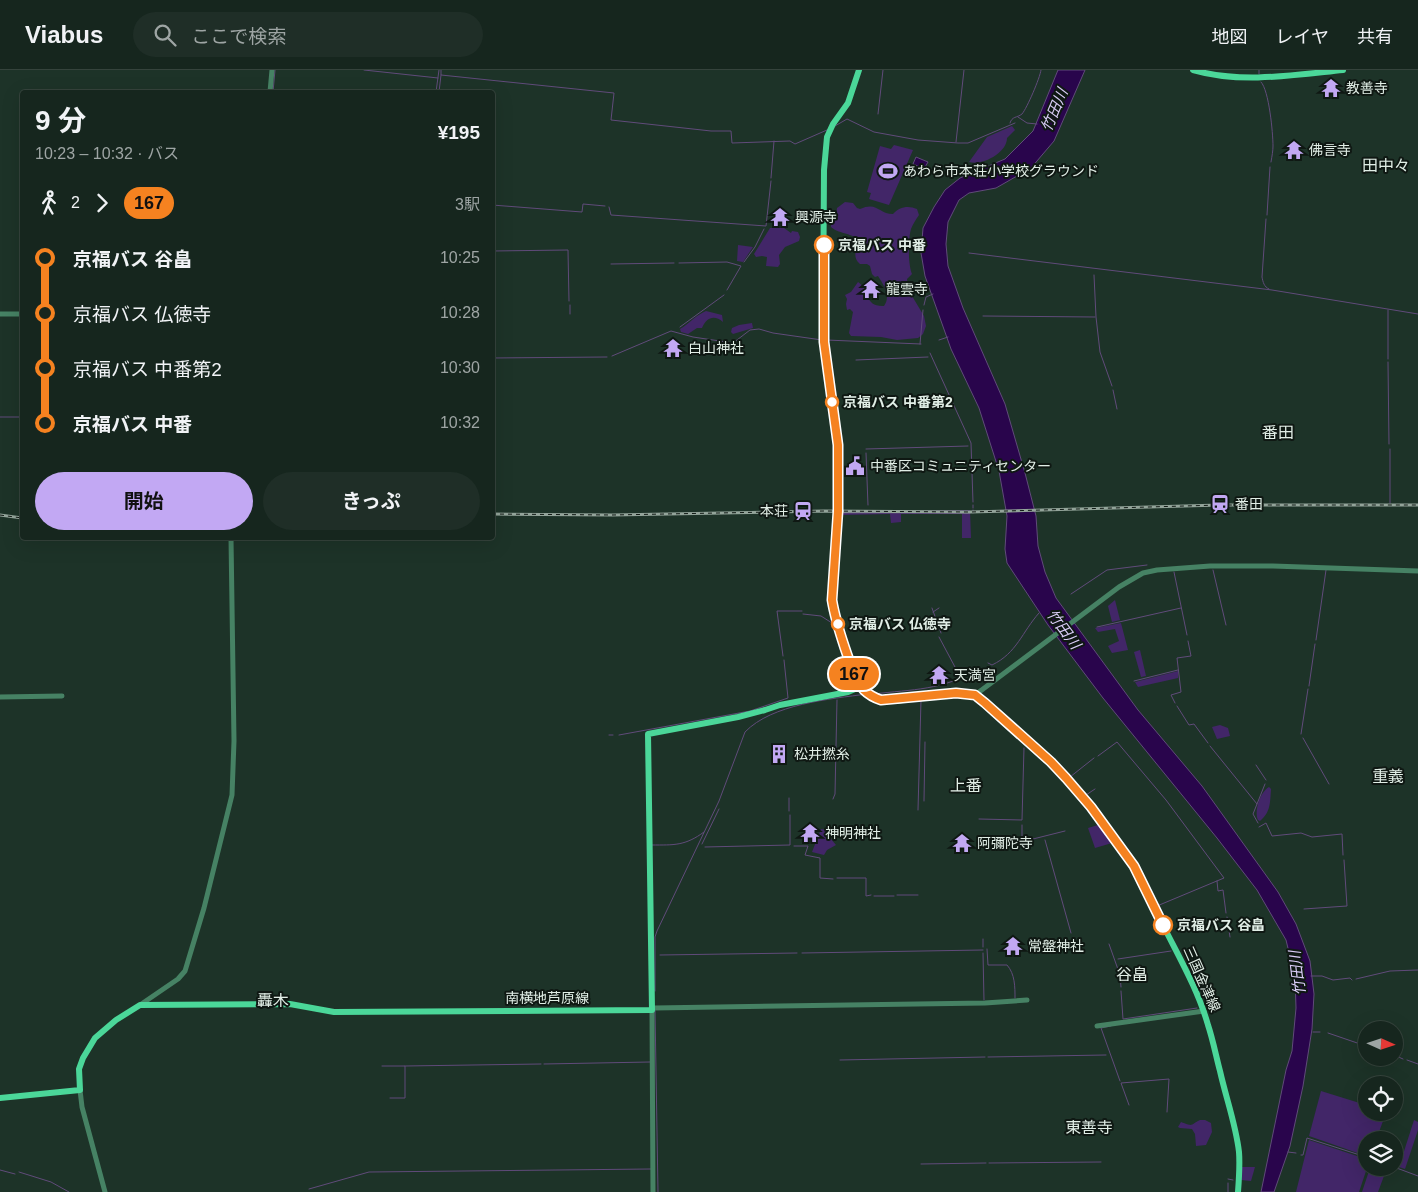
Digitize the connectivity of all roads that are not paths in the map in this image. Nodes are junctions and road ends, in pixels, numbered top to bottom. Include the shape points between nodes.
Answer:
1 (272, 70) edge
2 (859, 70) edge
3 (1193, 70) edge
4 (1344, 70) edge
5 (270, 90) edge
6 (0, 314) edge
7 (20, 314) edge
8 (231, 540) edge
9 (1418, 572) edge
10 (860, 683) junction
11 (975, 695) junction
12 (62, 696) dead end
13 (0, 697) edge
14 (1027, 1000) dead end
15 (140, 1005) junction
16 (655, 1008) junction
17 (1204, 1011) junction
18 (1097, 1026) dead end
19 (80, 1090) junction
20 (0, 1098) edge
21 (105, 1192) edge
22 (653, 1192) edge
23 (1238, 1192) edge

1 - 5 street
2 - 10 main road via 848,103 827,137 824,340 838,445 838,511 832,600
3 - 4 main road via 1221,76 1264,76
6 - 7 street
8 - 15 street via 232,795 185,971
9 - 11 street via 1210,566 1143,573
10 - 11 main road via 871,696 881,700 956,693
10 - 16 main road via 848,692 648,734
11 - 17 main road, 三国金津線 via 1066,778 1116,840 1146,888
12 - 13 street
14 - 16 street
15 - 16 main road, 南横地芦原線 via 290,1004 342,1012
15 - 19 main road via 95,1038 79,1069
16 - 22 street
17 - 18 street
17 - 23 main road, 三国金津線 via 1236,1133
19 - 20 main road
19 - 21 street

